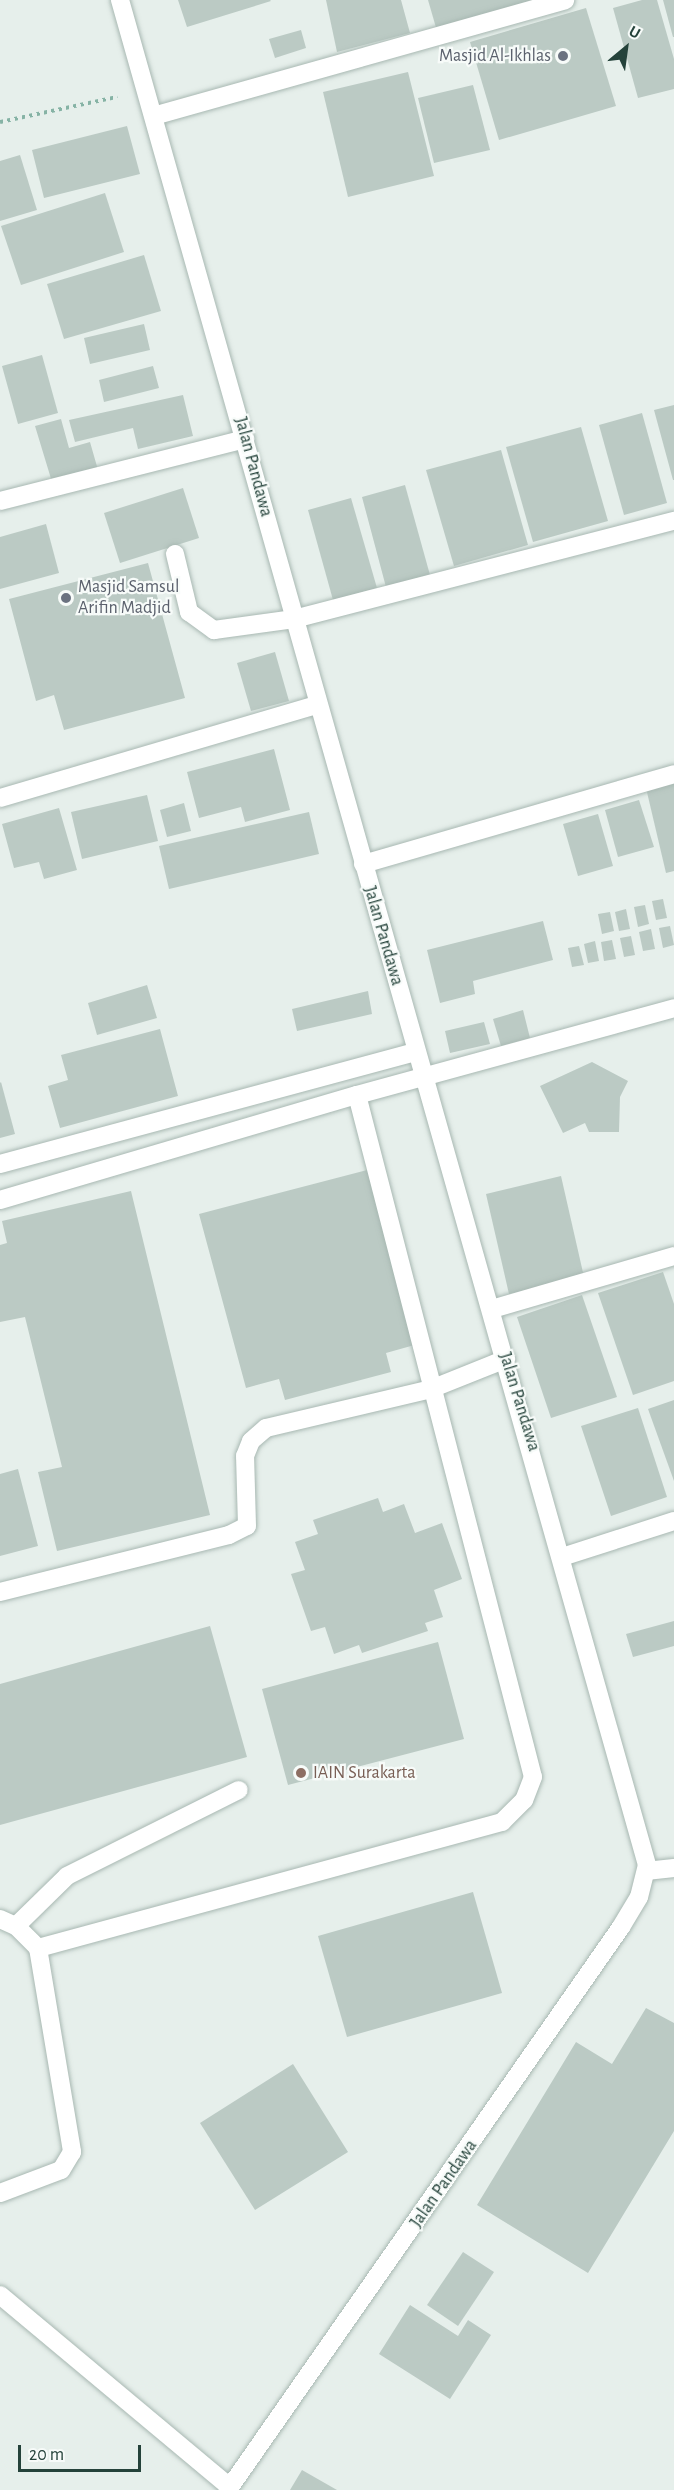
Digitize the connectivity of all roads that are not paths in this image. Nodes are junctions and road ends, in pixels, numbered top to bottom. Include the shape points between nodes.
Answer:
1 (120, 0) edge
2 (565, 0) edge
3 (157, 115) junction
4 (245, 439) junction
5 (0, 501) edge
6 (674, 521) edge
7 (175, 554) dead end
8 (294, 620) junction
9 (317, 705) junction
10 (674, 774) edge
11 (0, 798) edge
12 (363, 864) junction
13 (674, 1008) edge
14 (416, 1052) junction
15 (422, 1073) junction
16 (357, 1095) junction
17 (0, 1164) edge
18 (0, 1200) edge
19 (674, 1256) edge
20 (492, 1309) junction
21 (506, 1359) junction
22 (431, 1389) junction
23 (674, 1521) edge
24 (562, 1557) junction
25 (0, 1592) edge
26 (238, 1790) dead end
27 (674, 1868) edge
28 (646, 1871) junction
29 (8, 1923) edge
30 (38, 1948) junction
31 (0, 2193) edge
32 (0, 2295) edge
33 (229, 2489) edge

1 - 3 street, Jalan Pandawa
2 - 3 street
3 - 4 street, Jalan Pandawa
4 - 5 street
4 - 8 street, Jalan Pandawa
6 - 8 street
7 - 8 street via 189,612 200,624 214,630
8 - 9 street, Jalan Pandawa
9 - 11 street
9 - 12 street, Jalan Pandawa
10 - 12 street
12 - 14 street, Jalan Pandawa
13 - 15 street
14 - 15 street, Jalan Pandawa
14 - 17 street
15 - 16 street
15 - 20 street, Jalan Pandawa
16 - 18 street
16 - 22 street
19 - 20 street
20 - 21 street, Jalan Pandawa
21 - 22 street
21 - 24 street, Jalan Pandawa
22 - 25 street via 266,1428 251,1441 245,1456 247,1526 229,1535
22 - 30 street via 533,1777 520,1806 502,1822
23 - 24 street
24 - 28 street, Jalan Pandawa
26 - 29 street via 67,1876
27 - 28 street
28 - 33 street, Jalan Pandawa via 621,1927
29 - 30 street
30 - 31 street via 72,2152 61,2170
32 - 33 street

